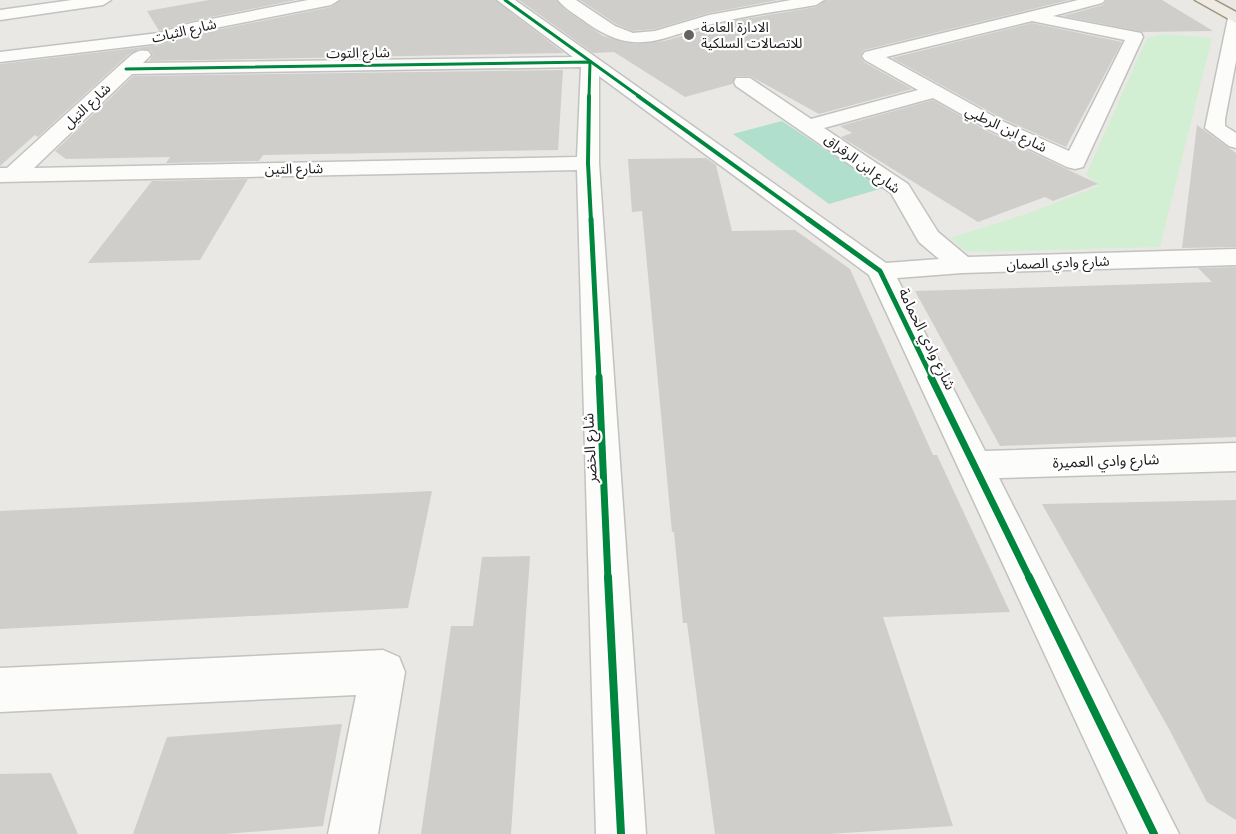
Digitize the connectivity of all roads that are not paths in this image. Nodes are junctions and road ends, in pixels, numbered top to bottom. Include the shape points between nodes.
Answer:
1 (65, 0) edge
2 (103, 0) edge
3 (331, 0) edge
4 (505, 0) edge
5 (566, 0) edge
6 (816, 0) edge
7 (1097, 0) edge
8 (1203, 0) edge
9 (1229, 0) edge
10 (1236, 4) edge
11 (714, 5) dead end
12 (0, 9) edge
13 (0, 15) edge
14 (734, 16) junction
15 (1032, 16) junction
16 (1236, 18) edge
17 (161, 38) junction
18 (1233, 38) edge
19 (0, 57) edge
20 (590, 62) junction
21 (126, 69) junction
22 (743, 82) dead end
23 (933, 92) junction
24 (809, 126) junction
25 (1236, 142) edge
26 (588, 163) junction
27 (7, 175) edge
28 (1236, 257) edge
29 (962, 266) junction
30 (880, 271) junction
31 (1236, 457) edge
32 (976, 465) junction
33 (0, 690) edge
34 (353, 834) edge
35 (621, 834) edge
36 (1154, 834) edge

1 - 12 street
2 - 13 street
3 - 17 street, شارع الثبات via 191,28
4 - 20 street, شارع وادي الحمامة
5 - 14 street via 622,36 653,36
6 - 14 street
7 - 15 street, شارع ابن الرطبي
8 - 16 main road
9 - 10 main road
11 - 14 street
15 - 23 street, شارع ابن الرطبي via 871,56
15 - 23 street, شارع ابن الرطبي via 1135,38 1075,162
16 - 18 street
17 - 19 street, شارع الثبات
17 - 21 street, شارع التيل
18 - 25 street via 1215,128
20 - 21 street, شارع التوت
20 - 26 street, شارع الخضر
20 - 30 street, شارع وادي الحمامة
21 - 27 street, شارع التيل
22 - 24 street, شارع ابن الرقراق
23 - 24 street
24 - 29 street, شارع ابن الرقراق via 900,189 928,237
26 - 27 street, شارع التين
26 - 35 street, شارع الخضر
28 - 29 street, شارع وادي الصمان
29 - 30 street, شارع وادي الصمان
30 - 32 street, شارع وادي الحمامة
31 - 32 street, شارع وادي العميرة
32 - 36 street, شارع وادي الحمامة
33 - 34 street via 383,672

